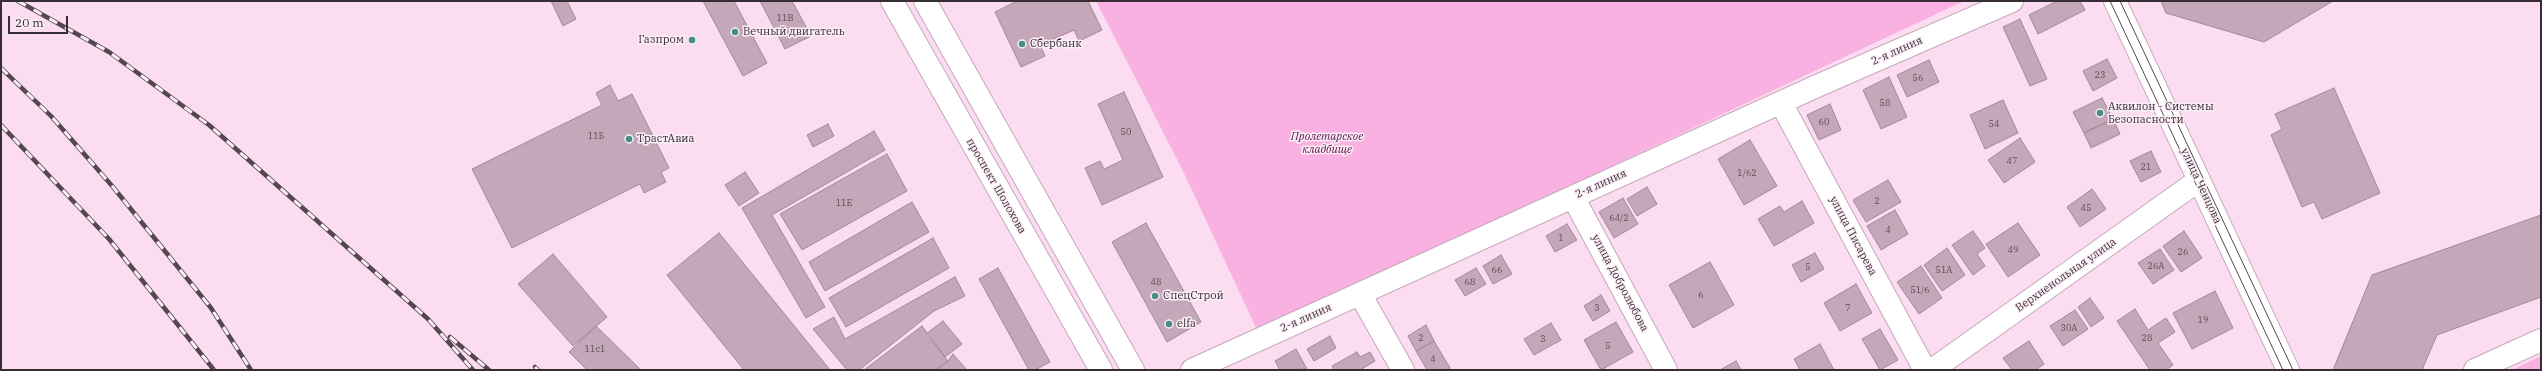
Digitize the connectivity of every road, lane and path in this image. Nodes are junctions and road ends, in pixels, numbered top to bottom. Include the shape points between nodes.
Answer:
1 (892, 1) edge
2 (926, 1) edge
3 (2012, 1) edge
4 (2115, 1) edge
5 (1781, 103) junction
6 (2199, 180) junction
7 (1573, 197) junction
8 (1360, 294) junction
9 (2541, 340) edge
10 (1101, 370) edge
11 (1133, 370) edge
12 (1192, 370) edge
13 (1403, 370) edge
14 (1666, 370) edge
15 (1925, 370) edge
16 (1932, 370) edge
17 (2288, 370) edge
18 (2475, 370) edge

1 - 10 street, проспект Шолохова
2 - 11 street
3 - 5 street, 2-я линия
4 - 6 street, улица Ченцова
5 - 7 street, 2-я линия
5 - 15 street, улица Писарева
6 - 16 street, Верхненольная улица
6 - 17 street, улица Ченцова
7 - 8 street, 2-я линия
7 - 14 street, улица Добролюбова
8 - 12 street, 2-я линия
8 - 13 street
9 - 18 street

